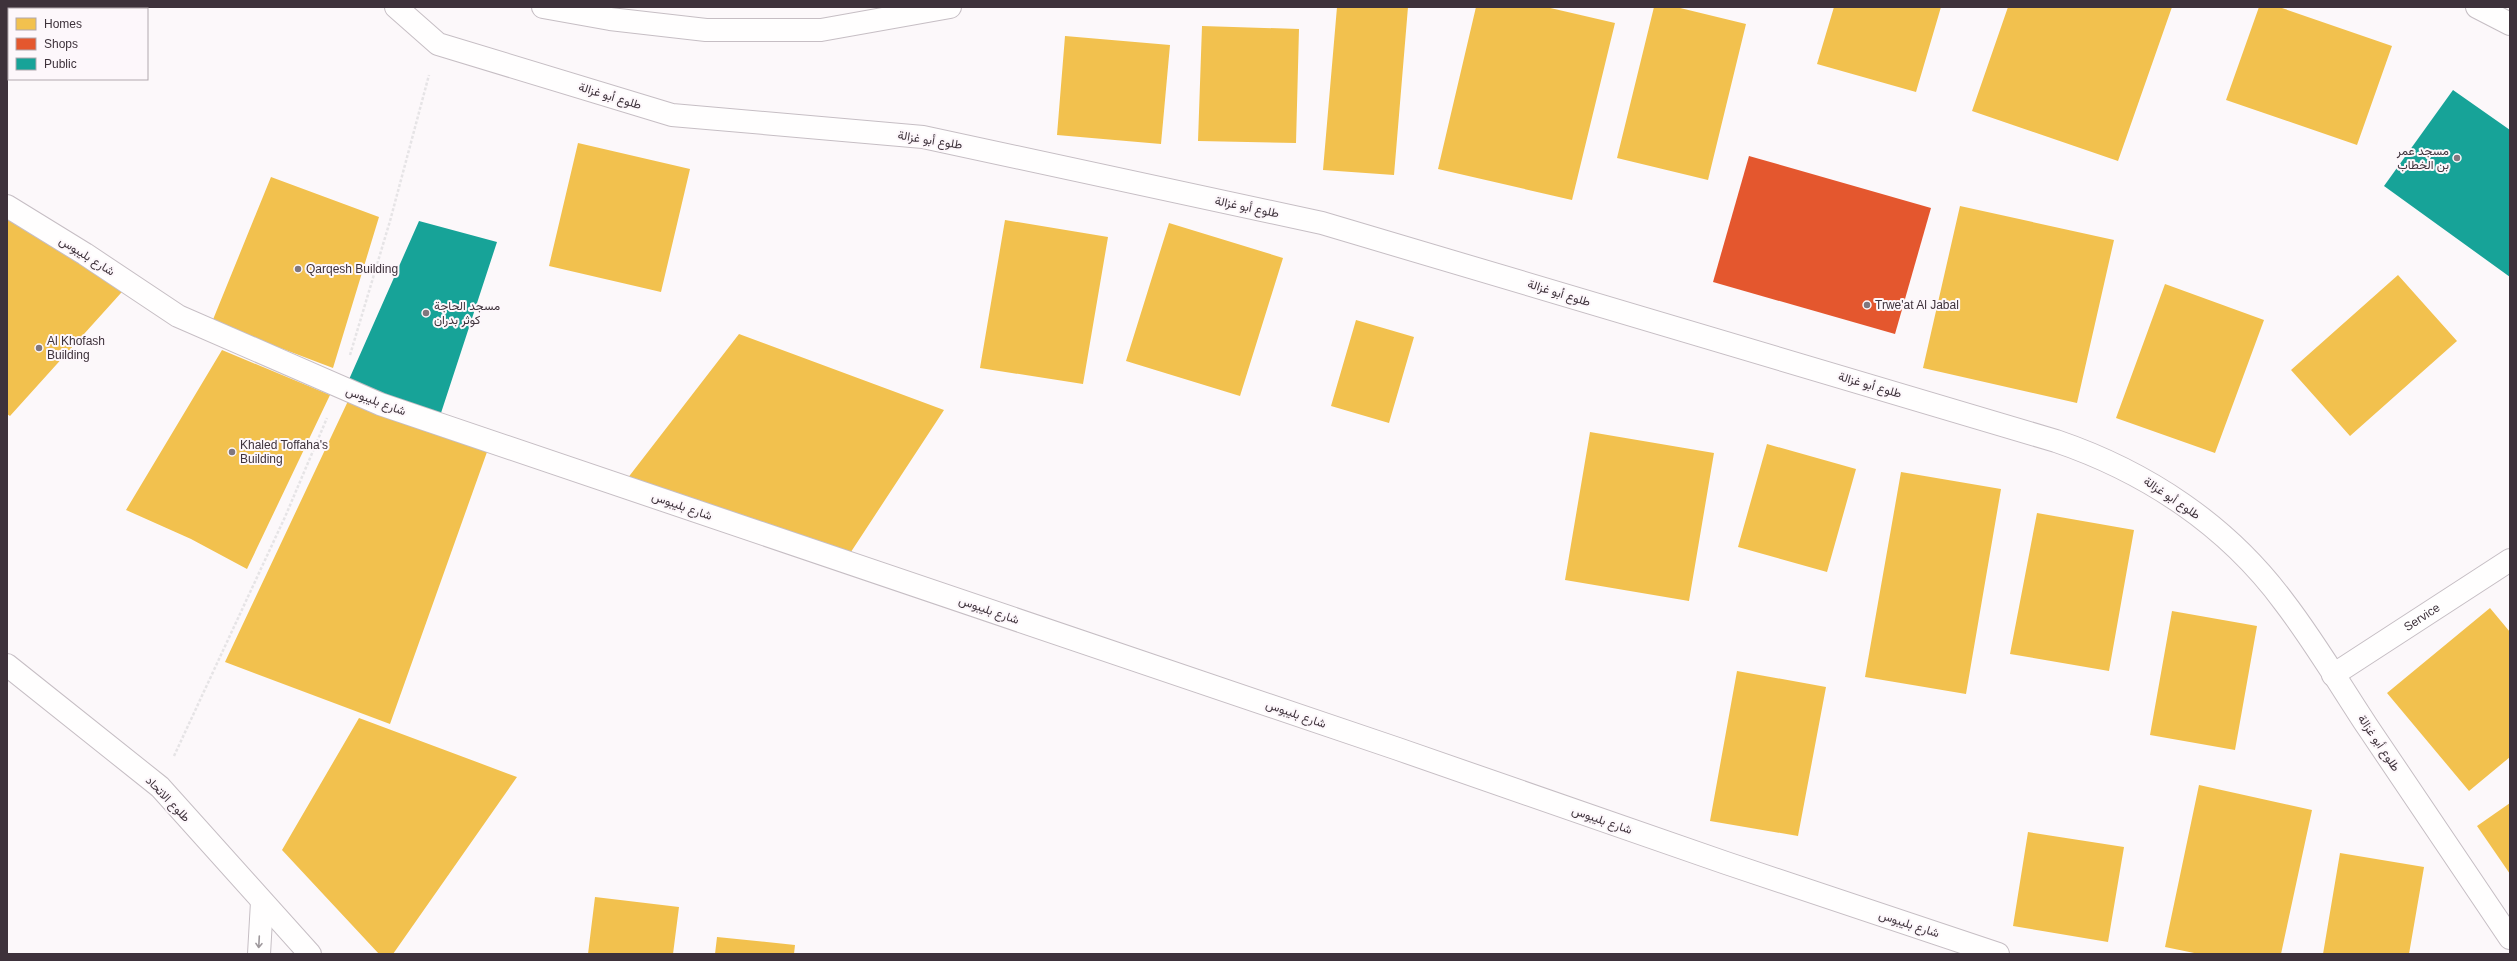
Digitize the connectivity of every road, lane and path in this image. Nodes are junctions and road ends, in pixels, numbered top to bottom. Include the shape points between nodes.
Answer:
1 (396, 7) edge
2 (543, 7) edge
3 (950, 7) edge
4 (2477, 7) edge
5 (611, 13) edge
6 (2510, 24) edge
7 (438, 44) junction
8 (7, 206) edge
9 (340, 388) junction
10 (2510, 560) edge
11 (7, 665) edge
12 (2333, 675) junction
13 (160, 787) junction
14 (262, 902) junction
15 (2510, 938) edge
16 (259, 954) edge
17 (310, 954) edge
18 (1998, 954) edge

1 - 7 street, طلوع أبو غزالة
2 - 5 street
3 - 5 street via 821,30 706,30
4 - 6 street
7 - 9 path via 390,221
7 - 12 street, طلوع أبو غزالة via 672,115 923,137 1322,223 2056,441 2104,458 2146,479 2186,505 2222,534 2256,567 2284,602
8 - 9 street, شارع بليبوس via 86,254 178,316
9 - 13 path via 285,517
9 - 18 street, شارع بليبوس via 380,404
10 - 12 street, Service
11 - 13 street, طلوع الاتحاد
12 - 15 street, طلوع أبو غزالة
13 - 14 street, طلوع الاتحاد
14 -> 16 street
14 - 17 street, طلوع الاتحاد

